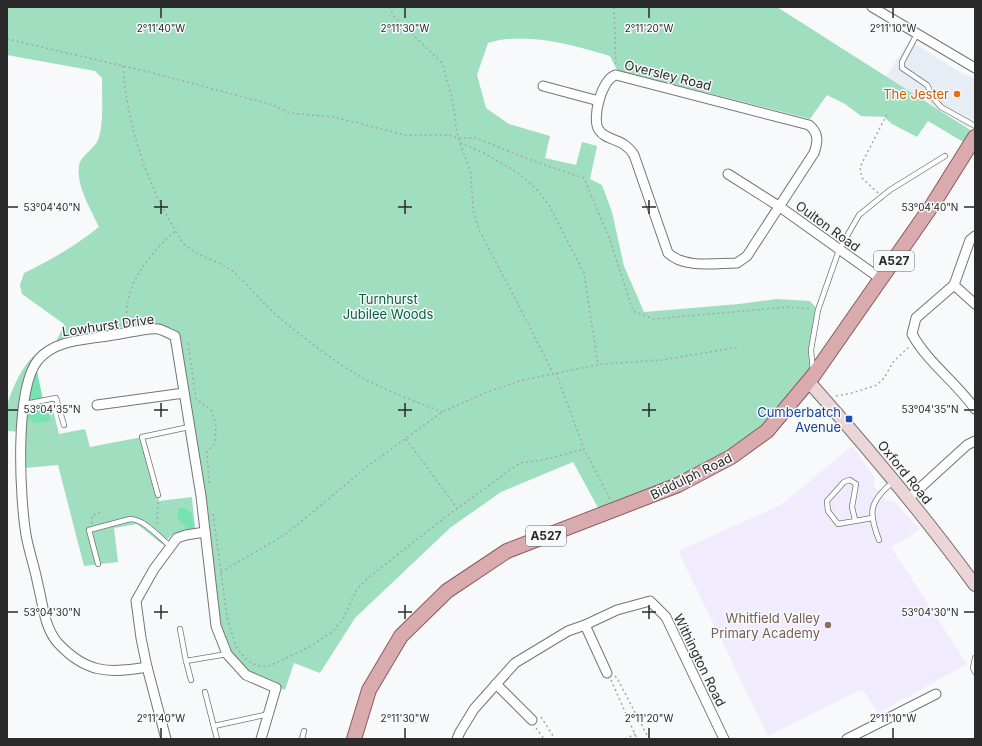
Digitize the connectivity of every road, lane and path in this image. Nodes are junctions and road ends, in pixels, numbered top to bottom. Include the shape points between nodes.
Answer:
1 (389, 7) edge
2 (614, 7) edge
3 (872, 7) edge
4 (917, 34) junction
5 (7, 39) edge
6 (123, 66) junction
7 (975, 68) edge
8 (616, 75) junction
9 (543, 86) dead end
10 (599, 101) junction
11 (888, 112) dead end
12 (975, 126) edge
13 (975, 137) edge
14 (458, 138) junction
15 (460, 142) junction
16 (945, 156) dead end
17 (728, 174) dead end
18 (882, 197) junction
19 (780, 207) junction
20 (175, 231) junction
21 (975, 236) edge
22 (839, 250) junction
23 (881, 279) junction
24 (954, 285) junction
25 (975, 304) edge
26 (818, 310) junction
27 (128, 333) junction
28 (916, 341) junction
29 (188, 343) dead end
30 (739, 347) dead end
31 (598, 365) junction
32 (553, 373) junction
33 (556, 373) junction
34 (811, 379) junction
35 (184, 394) junction
36 (823, 397) junction
37 (25, 404) junction
38 (97, 405) dead end
39 (975, 409) edge
40 (442, 412) junction
41 (64, 425) dead end
42 (189, 427) junction
43 (406, 439) junction
44 (975, 441) edge
45 (584, 449) junction
46 (894, 480) junction
47 (210, 490) dead end
48 (158, 495) joint
49 (909, 498) junction
50 (457, 508) junction
51 (615, 510) junction
52 (102, 511) dead end
53 (213, 512) dead end
54 (872, 518) junction
55 (855, 520) junction
56 (94, 529) junction
57 (205, 532) junction
58 (156, 534) junction
59 (879, 540) dead end
60 (170, 546) junction
61 (98, 564) dead end
62 (221, 572) junction
63 (975, 585) edge
64 (585, 625) junction
65 (180, 629) dead end
66 (227, 654) junction
67 (975, 658) edge
68 (186, 661) junction
69 (147, 667) junction
70 (975, 672) edge
71 (608, 673) junction
72 (190, 680) dead end
73 (496, 684) junction
74 (205, 692) dead end
75 (936, 694) dead end
76 (270, 714) junction
77 (532, 720) junction
78 (214, 726) junction
79 (304, 731) dead end
80 (635, 734) junction
81 (166, 739) edge
82 (217, 739) edge
83 (261, 739) edge
84 (302, 739) edge
85 (354, 739) edge
86 (457, 739) edge
87 (544, 739) edge
88 (555, 739) edge
89 (625, 739) edge
90 (637, 739) edge
91 (649, 739) edge
92 (724, 739) edge
93 (847, 739) edge

1 - 14 path via 394,16 442,64 452,98
2 - 8 path
3 - 4 street
4 - 7 street
4 - 12 lane via 902,62 902,68 927,85 934,99 942,107
5 - 6 path
6 - 14 path via 270,104 290,113 334,117 405,135 449,135
6 - 20 path via 130,120 137,146
8 - 10 street, Oversley Road via 608,80
8 - 19 street, Oversley Road via 814,128 817,136 814,153
9 - 10 street
10 - 19 street, Oversley Road via 596,122 598,128 602,133 626,144 634,155 664,246 674,259 683,263 736,263 746,256
11 - 18 path via 860,167 862,178
13 - 23 main road, Biddulph Road / A527
14 - 15 path
14 - 26 path via 476,138 584,178 610,240 633,311 654,319 788,306
15 - 31 path via 520,174 550,207 584,273
15 - 32 path via 472,173 472,209 479,230
16 - 18 lane
17 - 19 street, Oulton Road
18 - 22 lane via 859,215
19 - 22 street, Oulton Road
20 - 27 path via 149,257 130,292 126,311
20 - 40 path via 189,249 235,273 274,313 354,372 385,389
21 - 24 street via 970,240
22 - 23 street, Oulton Road
22 - 26 lane
23 - 34 main road, Biddulph Road / A527
24 - 25 street
24 - 28 street via 916,318 912,334
26 - 34 lane via 811,350
27 - 35 street, Lowhurst Drive via 157,328 175,336
27 - 37 street, Lowhurst Drive via 77,341 51,349 38,361 30,376
28 - 36 path via 894,361 877,385 852,394
28 - 39 street
29 - 47 path via 196,399 211,410 216,424 215,443 207,452
30 - 31 path via 662,360
31 - 33 path
32 - 33 path
32 - 40 path via 494,389
33 - 45 path
34 - 36 street, Oxford Road
34 - 51 main road, Biddulph Road / A527 via 767,431 731,457 678,485
35 - 38 street
35 - 42 street, Lowhurst Drive
36 - 46 street, Oxford Road
37 - 41 lane via 56,398
37 - 69 street, Lowhurst Drive via 22,424 23,510 26,536 47,624 56,640 68,653 95,669 119,671
40 - 43 path
42 - 48 lane via 142,437
42 - 57 street, Lowhurst Drive
43 - 50 path
43 - 62 path via 368,466 286,534
44 - 49 street via 967,445
45 - 50 path via 520,463
45 - 51 path
46 - 49 street, Oxford Road
46 - 54 lane via 880,492
48 - 58 path
49 - 63 street, Oxford Road
50 - 62 path via 368,578 357,589 343,619 332,632 311,646 266,667 253,664 236,647 227,617
51 - 85 main road, Biddulph Road / A527 via 507,551 447,591 401,636 369,690
52 - 56 path via 92,516
53 - 62 path
54 - 55 lane
54 - 59 lane
55 - 55 lane via 838,524 828,511 827,501 844,482 850,480 856,484 852,507
56 - 58 lane via 135,519
56 - 61 lane via 90,530
57 - 60 street via 177,538
57 - 66 street, Lowhurst Drive via 216,626
58 - 60 lane
60 - 69 street via 136,601
64 - 71 street
64 - 73 street, Withington Road via 568,630 532,651 515,663
64 - 92 street, Withington Road via 617,610 640,603 650,601 659,608 666,617
65 - 68 lane
66 - 68 lane
66 - 76 street, Lowhurst Drive via 246,675 276,688
67 - 70 lane
68 - 72 lane
69 - 81 street
71 - 80 path
71 - 91 path via 618,678
73 - 77 street
73 - 86 street, Withington Road via 474,709
74 - 78 lane
75 - 93 street
76 - 78 lane
76 - 83 street
77 - 87 path
77 - 88 path via 541,717
78 - 82 lane
79 - 84 lane
80 - 89 path
80 - 90 path

